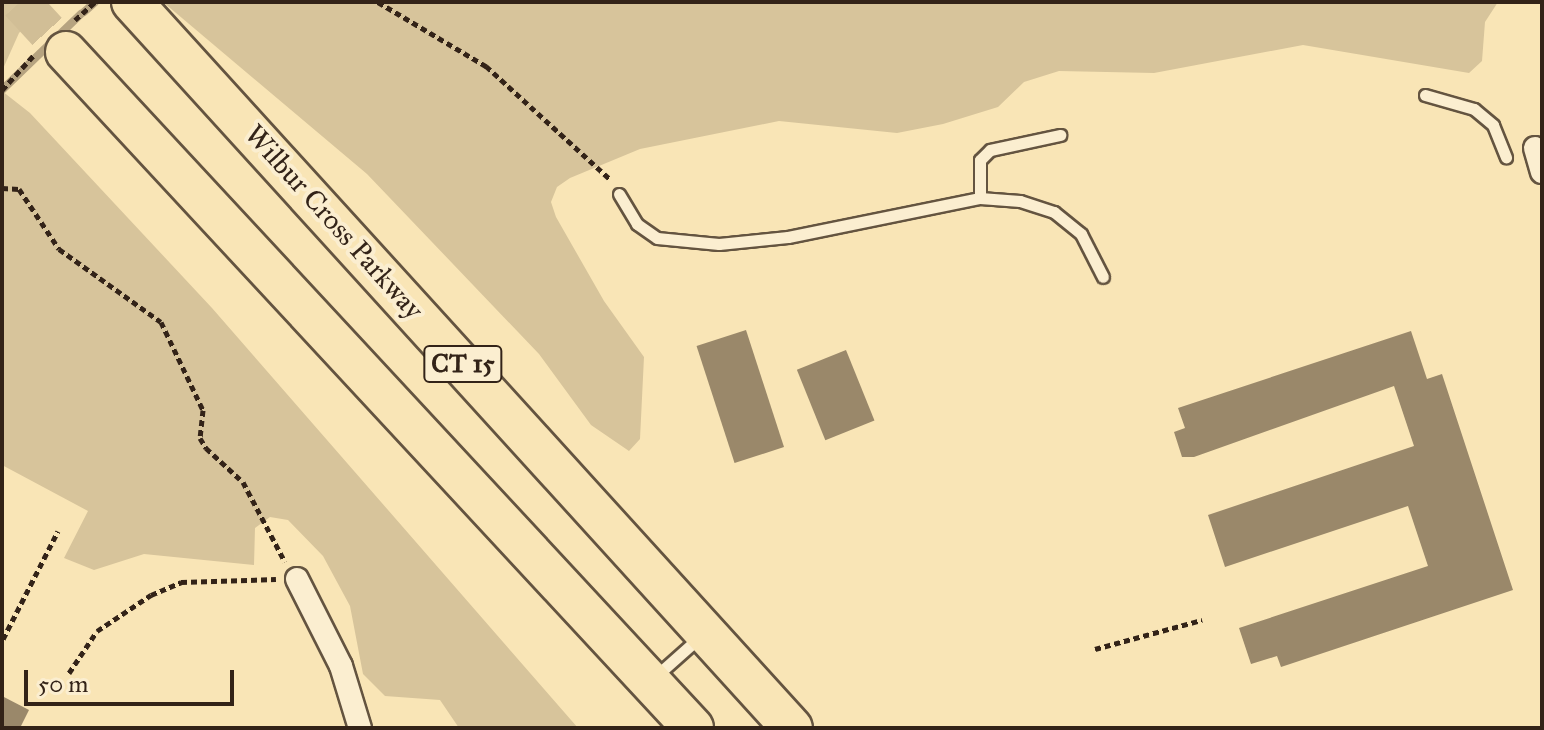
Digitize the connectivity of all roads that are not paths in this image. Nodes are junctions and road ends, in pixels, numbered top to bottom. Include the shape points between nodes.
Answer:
1 (132, 2) edge
2 (66, 52) tunnel mouth
3 (1425, 95) dead end
4 (1060, 135) dead end
5 (1535, 148) dead end
6 (1506, 158) dead end
7 (1542, 172) edge
8 (619, 194) road end
9 (980, 198) junction
10 (1103, 277) dead end
11 (297, 579) road end
12 (705, 633) junction
13 (649, 681) junction
14 (360, 728) edge
15 (693, 728) edge
16 (792, 728) edge

1 - 12 highway, Wilbur Cross Parkway / CT 15
2 - 13 highway, CT 15
3 - 6 lane via 1474,109 1493,125
4 - 9 lane via 990,150 980,160
5 - 7 street
8 - 9 lane via 637,224 657,238 719,244 788,237
9 - 10 lane via 1020,201 1054,212 1081,234
11 - 14 street via 341,666
12 - 13 lane
12 - 16 highway, Wilbur Cross Parkway / CT 15
13 - 15 highway, CT 15

